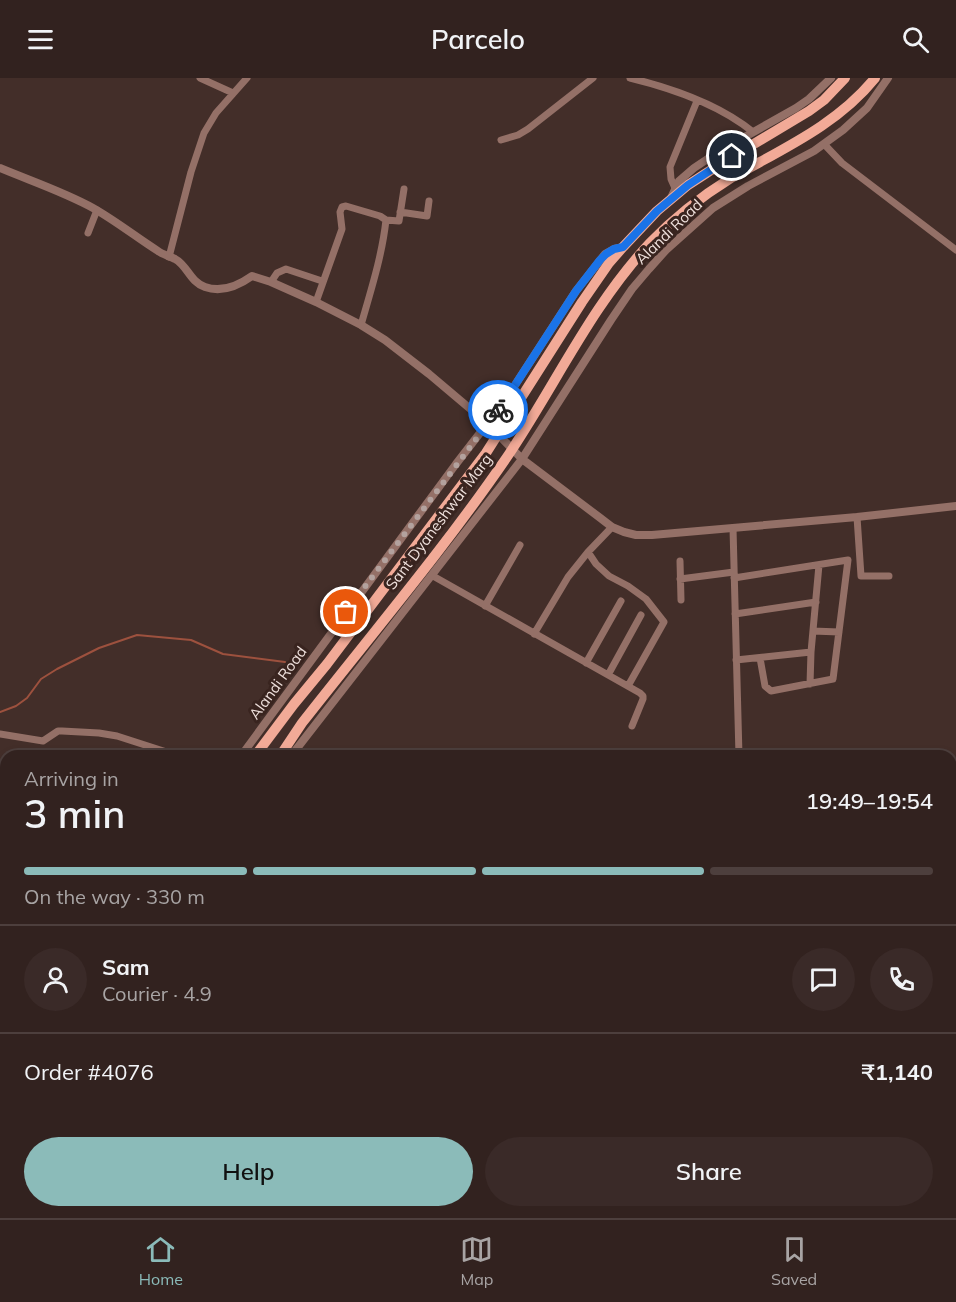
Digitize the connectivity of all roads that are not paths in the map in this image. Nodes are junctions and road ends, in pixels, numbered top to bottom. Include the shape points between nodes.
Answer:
1 (200, 78) edge
2 (247, 78) edge
3 (593, 78) edge
4 (630, 78) edge
5 (831, 78) edge
6 (845, 78) edge
7 (875, 78) edge
8 (888, 78) edge
9 (233, 93) junction
10 (697, 101) junction
11 (753, 132) junction
12 (501, 140) dead end
13 (824, 144) junction
14 (0, 168) edge
15 (404, 189) dead end
16 (673, 193) junction
17 (429, 201) dead end
18 (97, 210) junction
19 (400, 212) junction
20 (386, 220) junction
21 (88, 233) dead end
22 (623, 247) junction
23 (956, 250) edge
24 (169, 257) junction
25 (322, 281) junction
26 (272, 282) junction
27 (316, 302) junction
28 (360, 325) junction
29 (487, 423) junction
30 (498, 434) junction
31 (512, 448) junction
32 (522, 459) junction
33 (956, 506) edge
34 (857, 517) junction
35 (612, 527) junction
36 (733, 528) junction
37 (520, 545) dead end
38 (588, 552) junction
39 (680, 561) dead end
40 (819, 565) junction
41 (734, 575) junction
42 (432, 576) junction
43 (889, 576) dead end
44 (680, 579) junction
45 (681, 600) dead end
46 (621, 601) dead end
47 (816, 602) junction
48 (485, 606) junction
49 (735, 614) junction
50 (641, 615) dead end
51 (813, 631) junction
52 (839, 632) junction
53 (534, 634) junction
54 (811, 652) junction
55 (760, 658) junction
56 (736, 660) junction
57 (586, 663) junction
58 (608, 675) junction
59 (810, 684) junction
60 (628, 686) junction
61 (632, 726) dead end
62 (0, 734) edge
63 (160, 750) edge
64 (245, 750) edge
65 (260, 750) edge
66 (284, 750) edge
67 (296, 750) edge
68 (740, 750) edge

1 - 9 street
2 - 9 street
3 - 12 street via 528,129
4 - 10 street
5 - 11 street, Alandi Road via 796,108
6 - 16 main road, Sant Dyaneshwar Marg via 817,106
7 - 31 main road, Sant Dyaneshwar Marg via 824,124 729,180 661,232 610,292
8 - 13 street, Alandi Road via 861,114
9 - 24 street via 204,133
10 - 11 street
10 - 16 street via 670,167
11 - 16 street, Alandi Road via 694,168 679,181
13 - 23 street via 842,163
13 - 32 street, Alandi Road via 712,208 666,250 616,312
14 - 18 street
15 - 19 street
16 - 22 main road, Sant Dyaneshwar Marg
17 - 19 street via 427,216
18 - 21 street
18 - 24 street
19 - 20 street via 399,221
20 - 25 street via 342,207 342,229
20 - 28 street via 380,261
22 - 29 street, Alandi Road via 606,254 594,267
22 - 30 main road, Sant Dyaneshwar Marg via 596,281
24 - 26 street via 176,259 197,283 207,287 235,286 252,276
25 - 26 street via 286,269 277,273
25 - 27 street
26 - 27 street
27 - 28 street
28 - 29 street via 385,340
29 - 30 street
29 - 64 street, Alandi Road
30 - 31 street
30 - 65 main road, Sant Dyaneshwar Marg
31 - 32 street
31 - 66 main road, Sant Dyaneshwar Marg via 478,500
32 - 35 street
32 - 42 street, Alandi Road
33 - 34 street
34 - 36 street
34 - 43 street via 861,576
35 - 36 street via 636,535
35 - 38 street
36 - 41 street
37 - 48 street
38 - 53 street
38 - 60 street via 609,576 646,599 664,622
39 - 44 street
40 - 41 street
40 - 47 street
40 - 52 street via 848,560
41 - 44 street
41 - 49 street
42 - 48 street
42 - 67 street, Alandi Road
44 - 45 street
46 - 57 street
47 - 49 street
47 - 51 street
48 - 53 street
49 - 56 street
50 - 58 street
51 - 52 street
51 - 54 street
52 - 59 street via 833,679
53 - 57 street
54 - 55 street
54 - 59 street
55 - 56 street
55 - 59 street via 767,689 776,691
56 - 68 street
57 - 58 street
58 - 60 street
60 - 61 street via 644,699
62 - 63 street via 43,741 58,731 99,733

